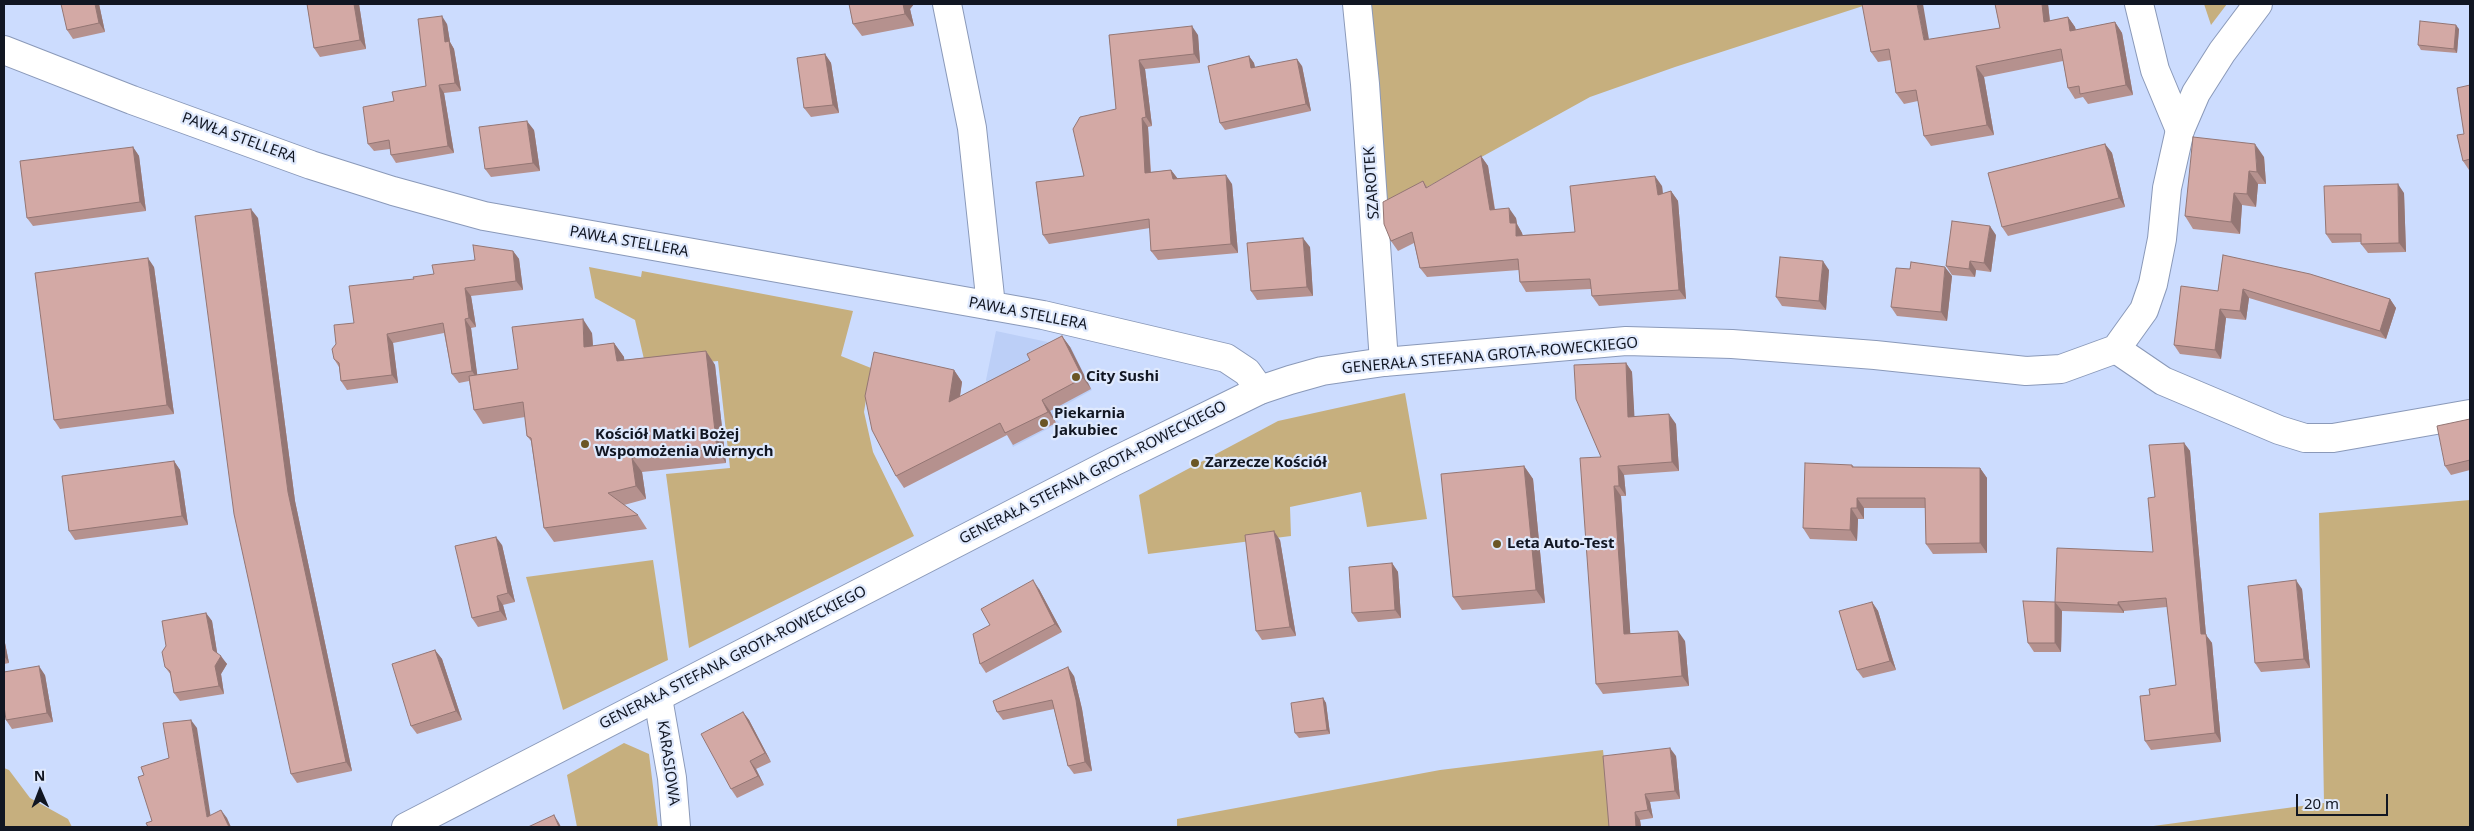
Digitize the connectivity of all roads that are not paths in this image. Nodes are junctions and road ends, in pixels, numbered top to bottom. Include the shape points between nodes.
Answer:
1 (947, 4) edge
2 (1357, 4) edge
3 (2139, 4) edge
4 (2258, 4) edge
5 (4, 50) edge
6 (2180, 130) junction
7 (990, 306) junction
8 (2116, 349) junction
9 (1384, 362) junction
10 (1260, 390) junction
11 (2470, 414) edge
12 (658, 698) junction
13 (406, 827) edge
14 (676, 827) edge

1 - 7 street via 972,128
2 - 9 street, SZAROTEK
3 - 6 street via 2154,70
4 - 6 street via 2196,93
5 - 7 street, PAWŁA STELLERA via 311,165 484,216
6 - 8 street via 2167,188 2153,284 2144,310
7 - 10 street, PAWŁA STELLERA via 1043,315 1226,358 1247,372
8 - 9 street, GENERAŁA STEFANA GROTA-ROWECKIEGO via 2061,369 2026,371 1742,345 1626,342
8 - 11 street via 2163,381 2278,430 2305,438 2333,438
9 - 10 street, GENERAŁA STEFANA GROTA-ROWECKIEGO via 1322,371
10 - 12 street, GENERAŁA STEFANA GROTA-ROWECKIEGO via 995,522
12 - 13 street, GENERAŁA STEFANA GROTA-ROWECKIEGO
12 - 14 street, KARASIOWA via 672,778

